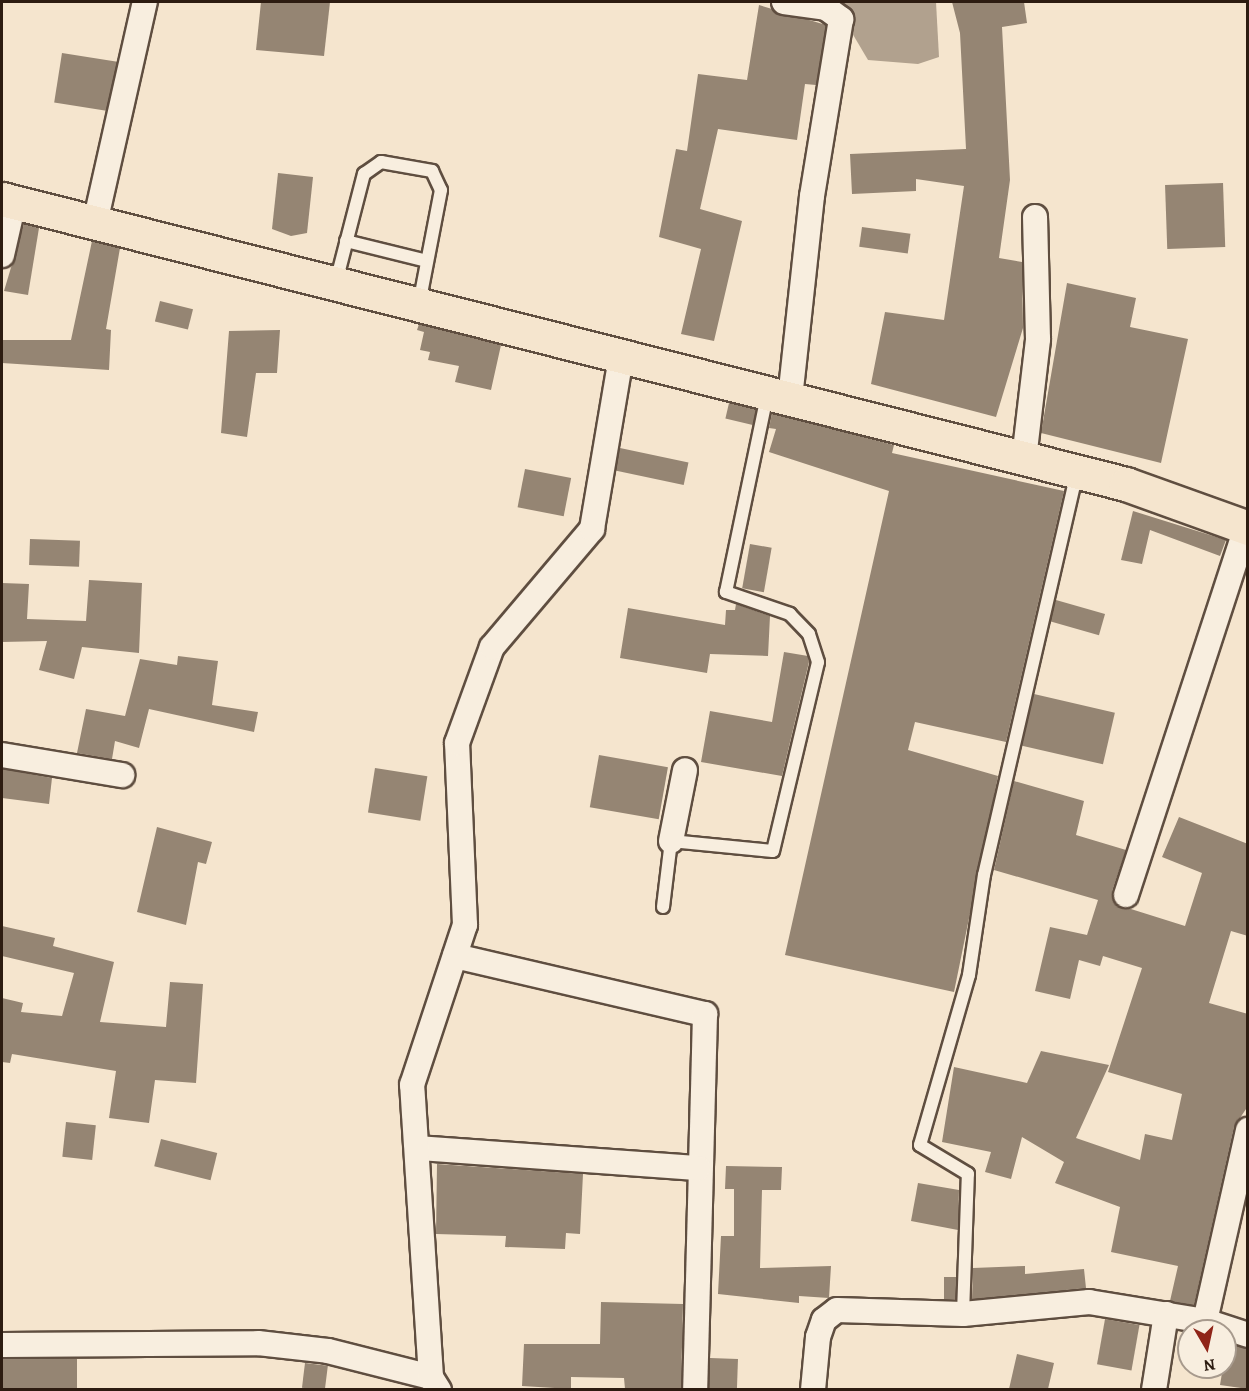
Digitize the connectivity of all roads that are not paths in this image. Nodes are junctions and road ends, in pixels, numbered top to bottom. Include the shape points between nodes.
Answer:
1 (145, 2) edge
2 (784, 2) edge
3 (8, 201) edge
4 (1035, 217) dead end
5 (95, 223) junction
6 (346, 241) junction
7 (2, 255) edge
8 (427, 261) junction
9 (335, 284) junction
10 (418, 305) junction
11 (621, 357) junction
12 (778, 396) junction
13 (1024, 459) junction
14 (1077, 472) junction
15 (1247, 528) edge
16 (2, 754) edge
17 (685, 770) dead end
18 (122, 775) dead end
19 (671, 841) junction
20 (1126, 895) dead end
21 (663, 907) dead end
22 (455, 956) junction
23 (1248, 1130) edge
24 (418, 1148) junction
25 (698, 1168) junction
26 (963, 1314) junction
27 (1166, 1314) junction
28 (1194, 1319) edge
29 (1205, 1319) edge
30 (2, 1345) edge
31 (435, 1383) edge
32 (695, 1389) edge
33 (813, 1389) edge
34 (1154, 1389) edge

1 - 5 street
2 - 12 street via 826,8 841,19
3 - 5 main road
3 - 7 street
4 - 13 street via 1038,339
5 - 9 main road
6 - 8 lane
6 - 8 lane via 371,167 381,162 432,171 441,190
6 - 9 lane
8 - 10 lane
9 - 10 main road
10 - 11 main road
11 - 12 main road
11 - 22 street via 592,530 492,647 457,743 465,926
12 - 13 main road
12 - 19 lane via 726,592 790,614 809,634 818,662 773,851
13 - 14 main road
14 - 15 main road
14 - 26 lane via 984,876 969,975 920,1145 968,1174
15 - 20 street
16 - 18 street
17 - 19 street
19 - 21 lane
22 - 24 street via 412,1085
22 - 25 street via 705,1014
23 - 29 street
24 - 25 street
24 - 31 street
25 - 32 street
26 - 27 street via 1089,1302
26 - 33 street via 837,1310 824,1320 818,1337
27 - 28 street
27 - 34 street
30 - 31 street via 258,1343 328,1351

